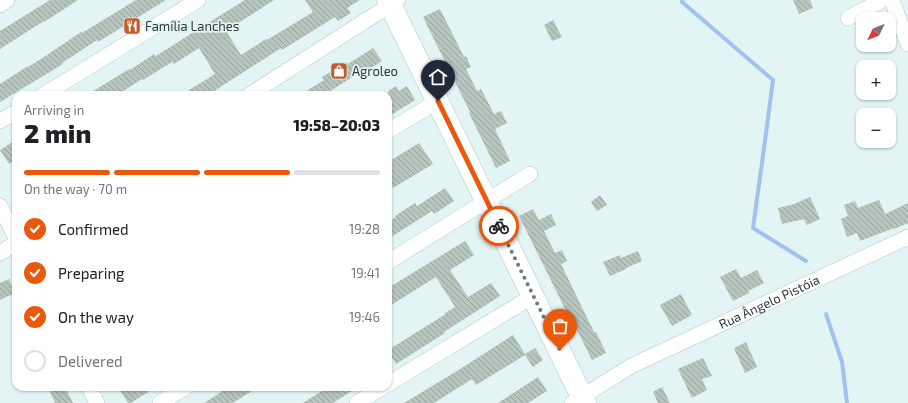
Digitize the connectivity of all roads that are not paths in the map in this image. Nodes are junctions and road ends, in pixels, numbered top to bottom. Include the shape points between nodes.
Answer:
1 (8, 0) edge
2 (198, 0) edge
3 (882, 0) edge
4 (892, 0) edge
5 (392, 2) edge
6 (0, 5) edge
7 (848, 18) dead end
8 (908, 44) edge
9 (50, 91) edge
10 (255, 91) edge
11 (438, 101) junction
12 (12, 114) edge
13 (0, 121) edge
14 (392, 130) edge
15 (530, 174) dead end
16 (486, 201) junction
17 (0, 206) edge
18 (12, 230) edge
19 (908, 237) edge
20 (12, 246) edge
21 (0, 253) edge
22 (392, 260) edge
23 (533, 296) junction
24 (392, 382) edge
25 (91, 391) edge
26 (180, 391) edge
27 (376, 391) edge
28 (580, 401) edge
29 (97, 403) edge
30 (160, 403) edge
31 (357, 403) edge

1 - 6 street
2 - 9 street
3 - 7 street
4 - 8 street
5 - 10 street
5 - 11 street
11 - 14 street
11 - 16 street
12 - 13 street
15 - 16 street
16 - 22 street
16 - 23 street
17 - 18 street
19 - 28 street, Rua Ângelo Pistóia via 631,366
20 - 21 street
23 - 24 street
23 - 28 street
25 - 29 street
26 - 30 street
27 - 31 street

